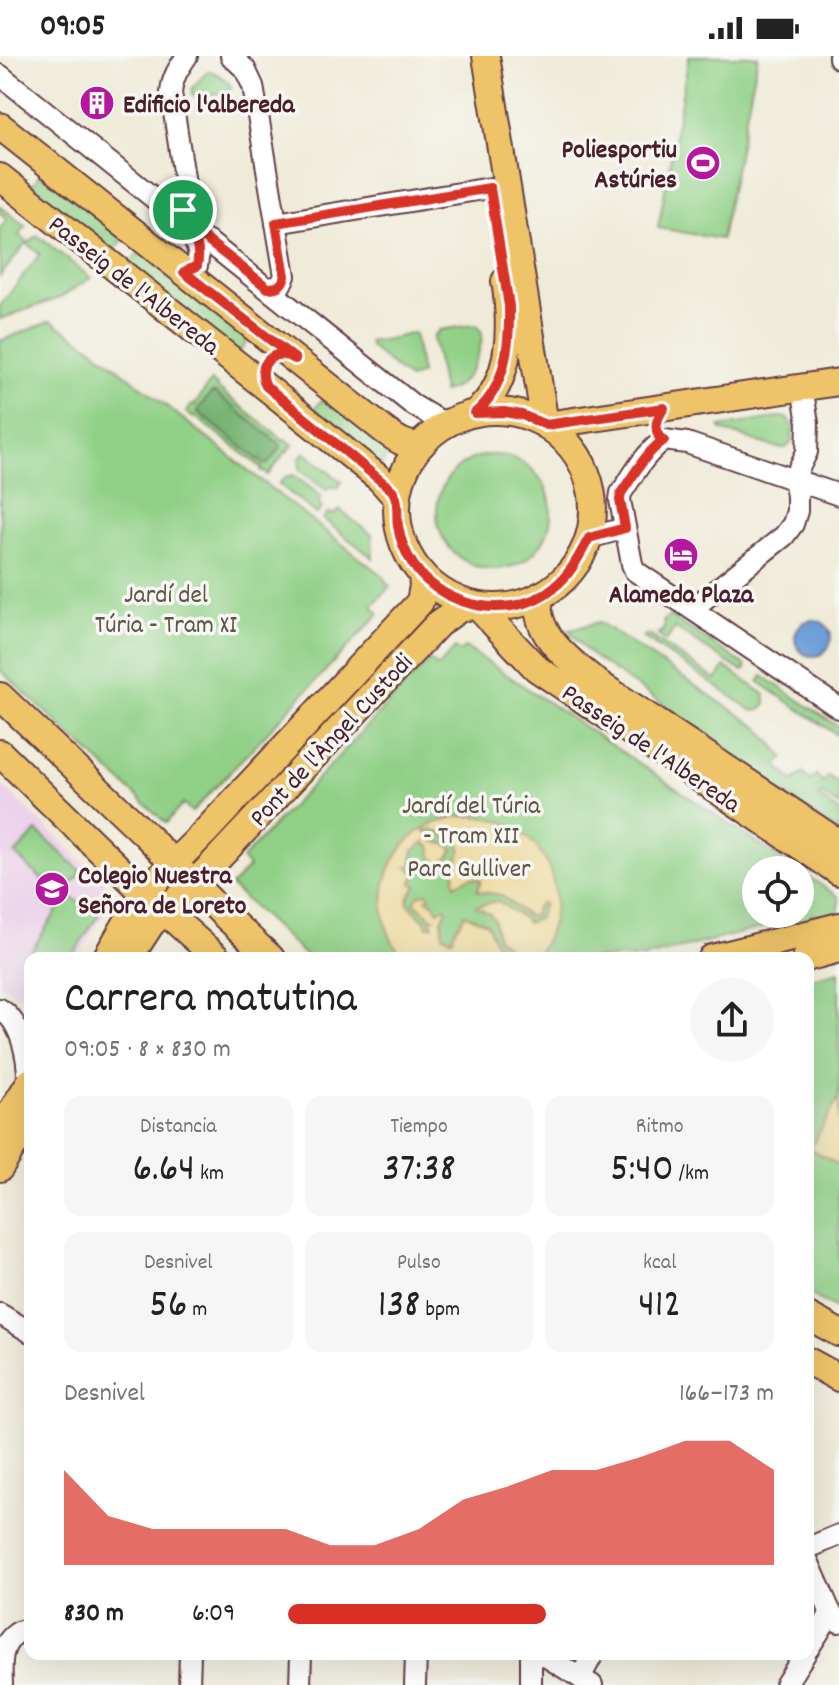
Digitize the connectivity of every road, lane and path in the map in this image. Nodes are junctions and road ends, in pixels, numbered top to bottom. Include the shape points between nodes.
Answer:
1 (187, 56) edge
2 (231, 56) edge
3 (468, 56) edge
4 (486, 56) edge
5 (0, 75) edge
6 (4, 129) edge
7 (0, 163) edge
8 (0, 177) edge
9 (490, 188) junction
10 (187, 197) junction
11 (166, 208) junction
12 (276, 223) junction
13 (199, 257) junction
14 (268, 288) junction
15 (295, 359) junction
16 (839, 382) edge
17 (802, 387) junction
18 (271, 391) junction
19 (664, 408) junction
20 (464, 417) junction
21 (545, 424) junction
22 (664, 440) junction
23 (422, 444) junction
24 (794, 478) junction
25 (839, 495) edge
26 (397, 498) junction
27 (625, 528) junction
28 (589, 538) junction
29 (422, 575) junction
30 (541, 595) junction
31 (476, 605) junction
32 (692, 609) junction
33 (0, 696) edge
34 (839, 708) edge
35 (0, 753) edge
36 (839, 843) edge
37 (174, 863) junction
38 (839, 872) edge
39 (194, 884) junction
40 (144, 893) junction
41 (164, 911) junction
42 (839, 926) edge
43 (839, 949) edge
44 (110, 952) edge
45 (133, 952) edge
46 (210, 952) edge
47 (264, 952) edge
48 (736, 952) edge
49 (814, 956) edge
50 (0, 1009) edge
51 (24, 1053) edge
52 (24, 1101) edge
53 (17, 1127) edge
54 (24, 1162) edge
55 (0, 1168) edge
56 (0, 1314) edge
57 (814, 1319) edge
58 (24, 1328) edge
59 (839, 1333) edge
60 (814, 1364) edge
61 (839, 1378) edge
62 (839, 1535) edge
63 (814, 1545) edge
64 (814, 1574) edge
65 (834, 1616) edge
66 (17, 1632) edge
67 (814, 1640) edge
68 (0, 1654) edge
69 (190, 1660) edge
70 (301, 1660) edge
71 (416, 1660) edge
72 (551, 1660) edge
73 (591, 1660) edge
74 (801, 1660) edge
75 (586, 1681) edge
76 (2, 1685) edge
77 (15, 1685) edge
78 (189, 1685) edge
79 (300, 1685) edge
80 (415, 1685) edge
81 (785, 1685) edge

1 - 10 street, Passeig de l'Albereda via 171,93
2 - 12 street via 253,86
3 - 9 main road
4 - 21 main road
5 - 11 street, Passeig de l'Albereda
6 - 7 main road, Passeig de l'Albereda via 13,152
6 - 13 main road, Passeig de l'Albereda
8 - 18 main road, Passeig de l'Albereda
9 - 12 street
9 - 20 main road via 509,306 508,346 490,397
10 - 11 street via 183,210
10 - 13 street, Passeig de l'Albereda via 204,238
11 - 13 street, Passeig de l'Albereda via 189,227
12 - 14 street via 285,276 280,286
13 - 14 street, Passeig de l'Albereda
13 - 15 main road, Passeig de l'Albereda
14 - 20 street, Passeig de l'Albereda via 413,405 438,420
15 - 18 main road via 283,354 266,362 263,381
15 - 23 main road, Passeig de l'Albereda via 398,440
16 - 17 main road
17 - 19 main road
17 - 24 street via 807,452
18 - 26 main road, Passeig de l'Albereda
19 - 21 main road
19 - 22 street via 656,424
20 - 21 main road via 504,412
20 - 23 main road
21 - 28 main road via 573,449 588,477 593,508
22 - 24 street
22 - 27 street via 647,454 621,493
23 - 26 main road via 406,469
24 - 25 street
24 - 32 street via 797,511 784,536
26 - 29 main road via 402,541
27 - 28 street
27 - 32 street via 635,571
28 - 30 main road via 574,566
29 - 31 main road via 448,596
29 - 37 main road, Pont de l'Àngel Custodi via 420,602
30 - 31 main road via 522,603
30 - 36 main road, Passeig de l'Albereda via 540,619 568,660
31 - 38 main road, Passeig de l'Albereda via 536,668
31 - 39 main road, Pont de l'Àngel Custodi via 442,620
32 - 34 street
33 - 37 main road
35 - 40 main road
37 - 39 main road
37 - 40 main road, Pont de l'Àngel Custodi
39 - 41 main road, Pont de l'Àngel Custodi
39 - 47 main road
40 - 41 main road
40 - 44 main road, Pont de l'Àngel Custodi
41 - 45 main road, Pont de l'Àngel Custodi
41 - 46 main road
42 - 48 main road
43 - 49 main road
50 - 51 street via 18,1028
52 - 53 main road
53 - 55 main road
54 - 55 main road
56 - 58 street
57 - 59 main road
60 - 61 main road
62 - 63 street
64 - 65 street
65 - 67 street
66 - 68 street via 6,1639
68 - 76 street
68 - 77 street
69 - 78 street
70 - 79 street
71 - 80 street
72 - 75 street
73 - 75 street
74 - 81 street

